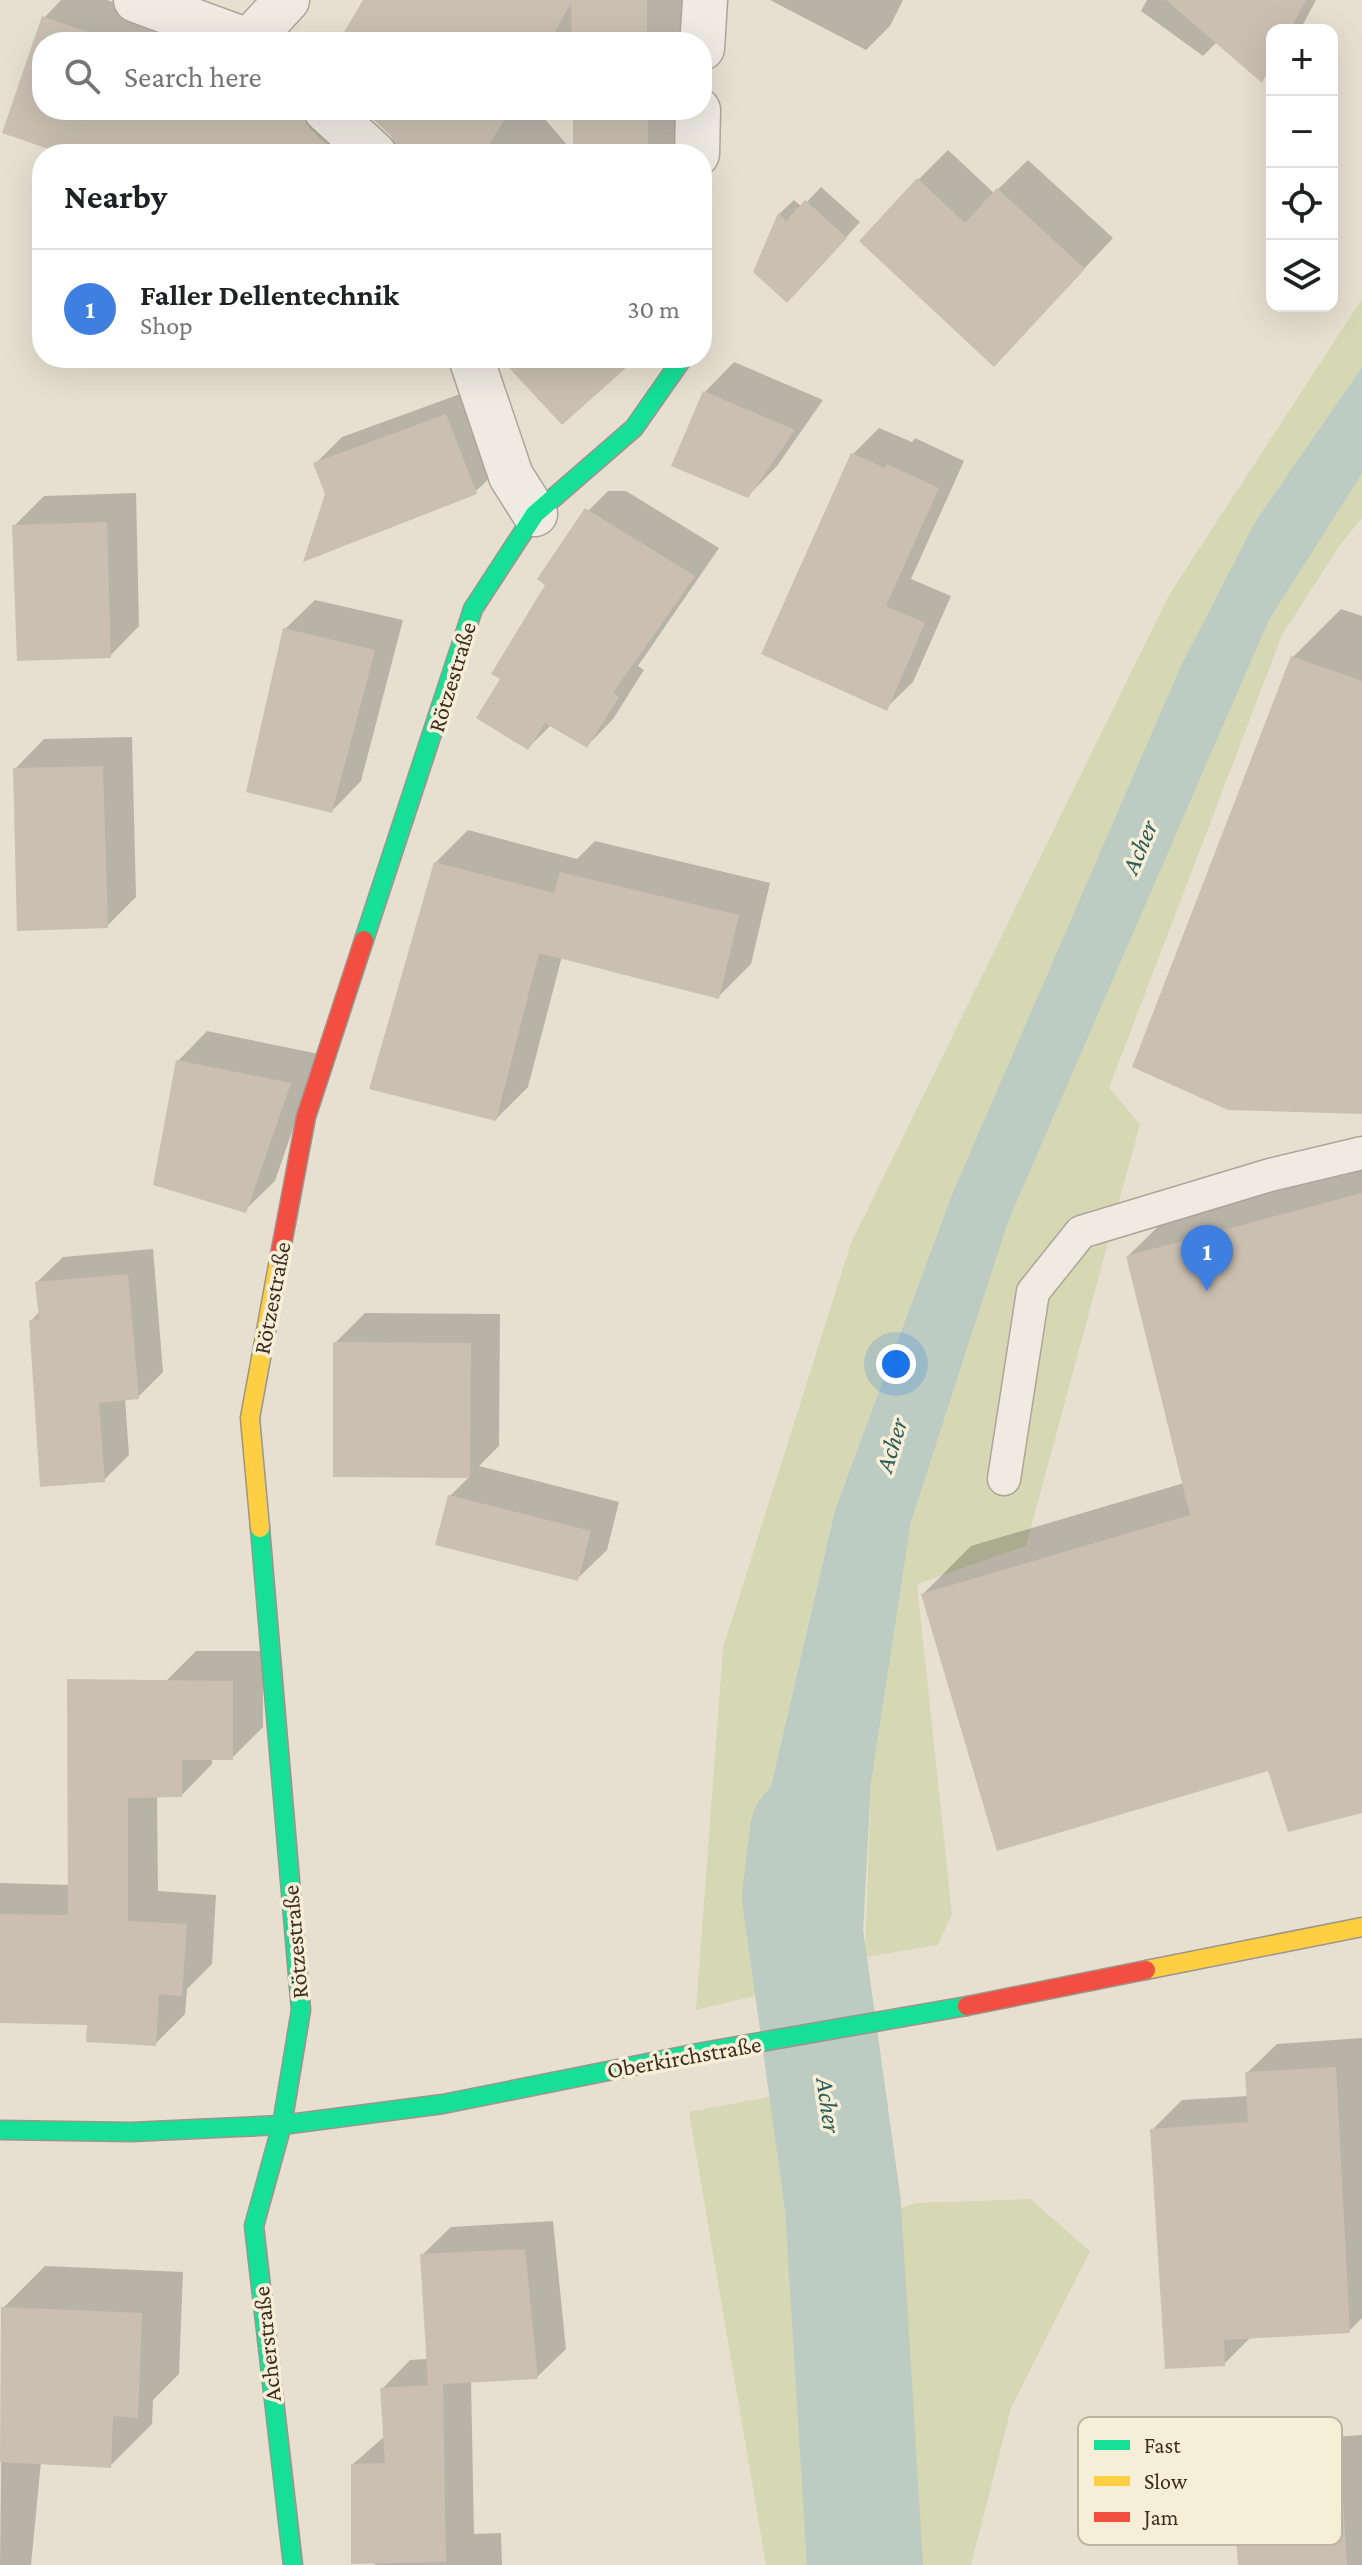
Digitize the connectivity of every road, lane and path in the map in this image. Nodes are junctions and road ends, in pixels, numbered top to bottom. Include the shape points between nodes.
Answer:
1 (136, 0) edge
2 (287, 0) edge
3 (705, 0) edge
4 (225, 32) edge
5 (258, 32) edge
6 (703, 32) edge
7 (337, 120) edge
8 (698, 120) edge
9 (363, 144) edge
10 (697, 144) edge
11 (474, 368) edge
12 (676, 368) edge
13 (535, 514) junction
14 (1362, 1153) edge
15 (1004, 1479) dead end
16 (1360, 1934) edge
17 (282, 2125) junction
18 (0, 2130) edge
19 (293, 2565) edge

1 - 4 street
2 - 5 street
3 - 6 street
7 - 9 street
8 - 10 street
11 - 13 street via 511,476
12 - 13 street, Rötzestraße via 634,428
13 - 17 street, Rötzestraße via 473,609 306,1117 250,1418 301,2010
14 - 15 lane via 1081,1232 1033,1292
16 - 17 street, Oberkirchstraße via 443,2104
17 - 18 street, Oberkirchstraße via 131,2132
17 - 19 street, Acherstraße via 254,2226

